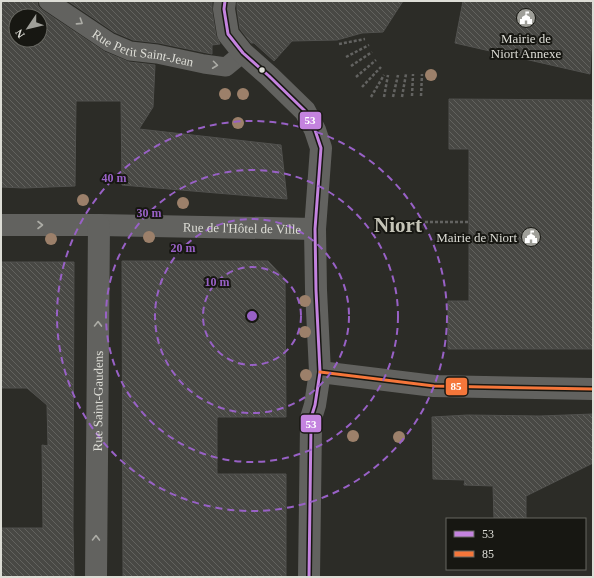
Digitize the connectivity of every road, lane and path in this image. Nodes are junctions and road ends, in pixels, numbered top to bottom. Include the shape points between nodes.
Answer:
1 (48, 1) edge
2 (225, 1) edge
3 (364, 39) dead end
4 (339, 44) dead end
5 (369, 45) dead end
6 (372, 52) dead end
7 (243, 53) junction
8 (346, 57) dead end
9 (376, 60) dead end
10 (351, 66) dead end
11 (381, 67) dead end
12 (398, 74) dead end
13 (406, 74) dead end
14 (413, 74) dead end
15 (422, 74) dead end
16 (384, 75) dead end
17 (388, 75) dead end
18 (356, 77) dead end
19 (362, 87) dead end
20 (412, 96) dead end
21 (422, 96) dead end
22 (370, 97) dead end
23 (384, 97) dead end
24 (393, 97) dead end
25 (402, 97) dead end
26 (420, 222) dead end
27 (470, 222) dead end
28 (99, 225) junction
29 (1, 226) edge
30 (315, 229) junction
31 (320, 372) junction
32 (593, 389) edge
33 (96, 577) edge
34 (309, 577) edge

1 -> 7 street, Rue Petit Saint-Jean via 110,42 130,51 226,67
2 - 7 street via 228,34
3 - 4 path
5 - 8 path
6 - 10 path
7 - 30 street via 305,111 315,130 321,148
9 - 18 path
11 - 19 path
12 - 24 path
13 - 25 path
14 - 20 path
15 - 21 path
16 - 22 path
17 - 23 path
26 - 27 path
29 -> 28 street, Rue de l'Hôtel de Ville
28 - 30 street, Rue de l'Hôtel de Ville
33 -> 28 street, Rue Saint-Gaudens
30 - 31 street
31 - 32 street via 434,386
31 - 34 street via 311,425

